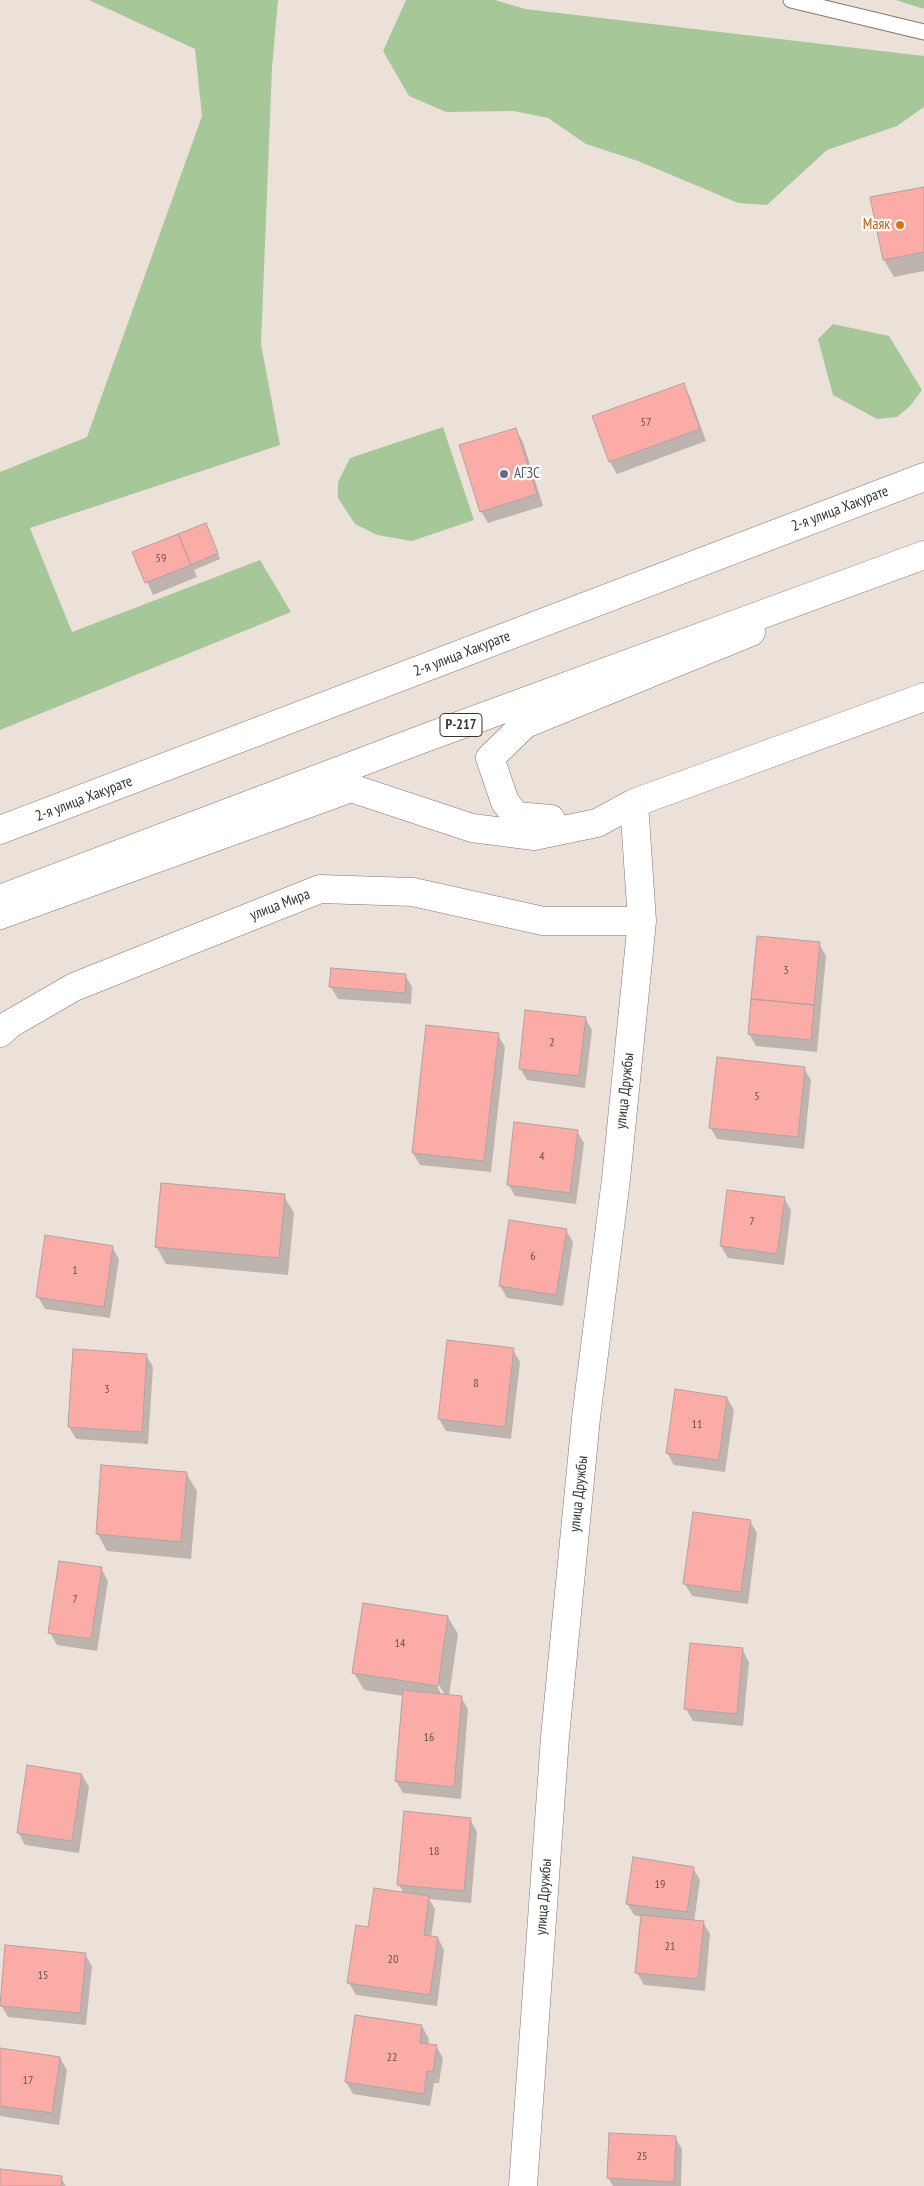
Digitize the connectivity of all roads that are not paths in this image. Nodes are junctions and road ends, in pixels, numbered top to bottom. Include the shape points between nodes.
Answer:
1 (791, 0) edge
2 (924, 32) edge
3 (924, 477) edge
4 (924, 555) edge
5 (895, 566) junction
6 (924, 697) edge
7 (634, 803) junction
8 (597, 823) junction
9 (0, 830) edge
10 (0, 899) edge
11 (0, 915) edge
12 (642, 921) junction
13 (0, 1033) edge
14 (523, 2186) edge

1 - 2 lane
3 - 9 street, 2-я улица Хакурате
4 - 5 street, Р-217
5 - 8 street via 884,578 525,724 490,758 506,802 516,816
5 - 10 street, Р-217 via 425,738
6 - 7 street
7 - 8 street
7 - 12 street, улица Дружбы
8 - 11 street via 534,836 472,828 351,788
12 - 13 street, улица Мира via 543,921 413,892 320,889 74,987
12 - 14 street, улица Дружбы via 616,1179 586,1418 555,1737

